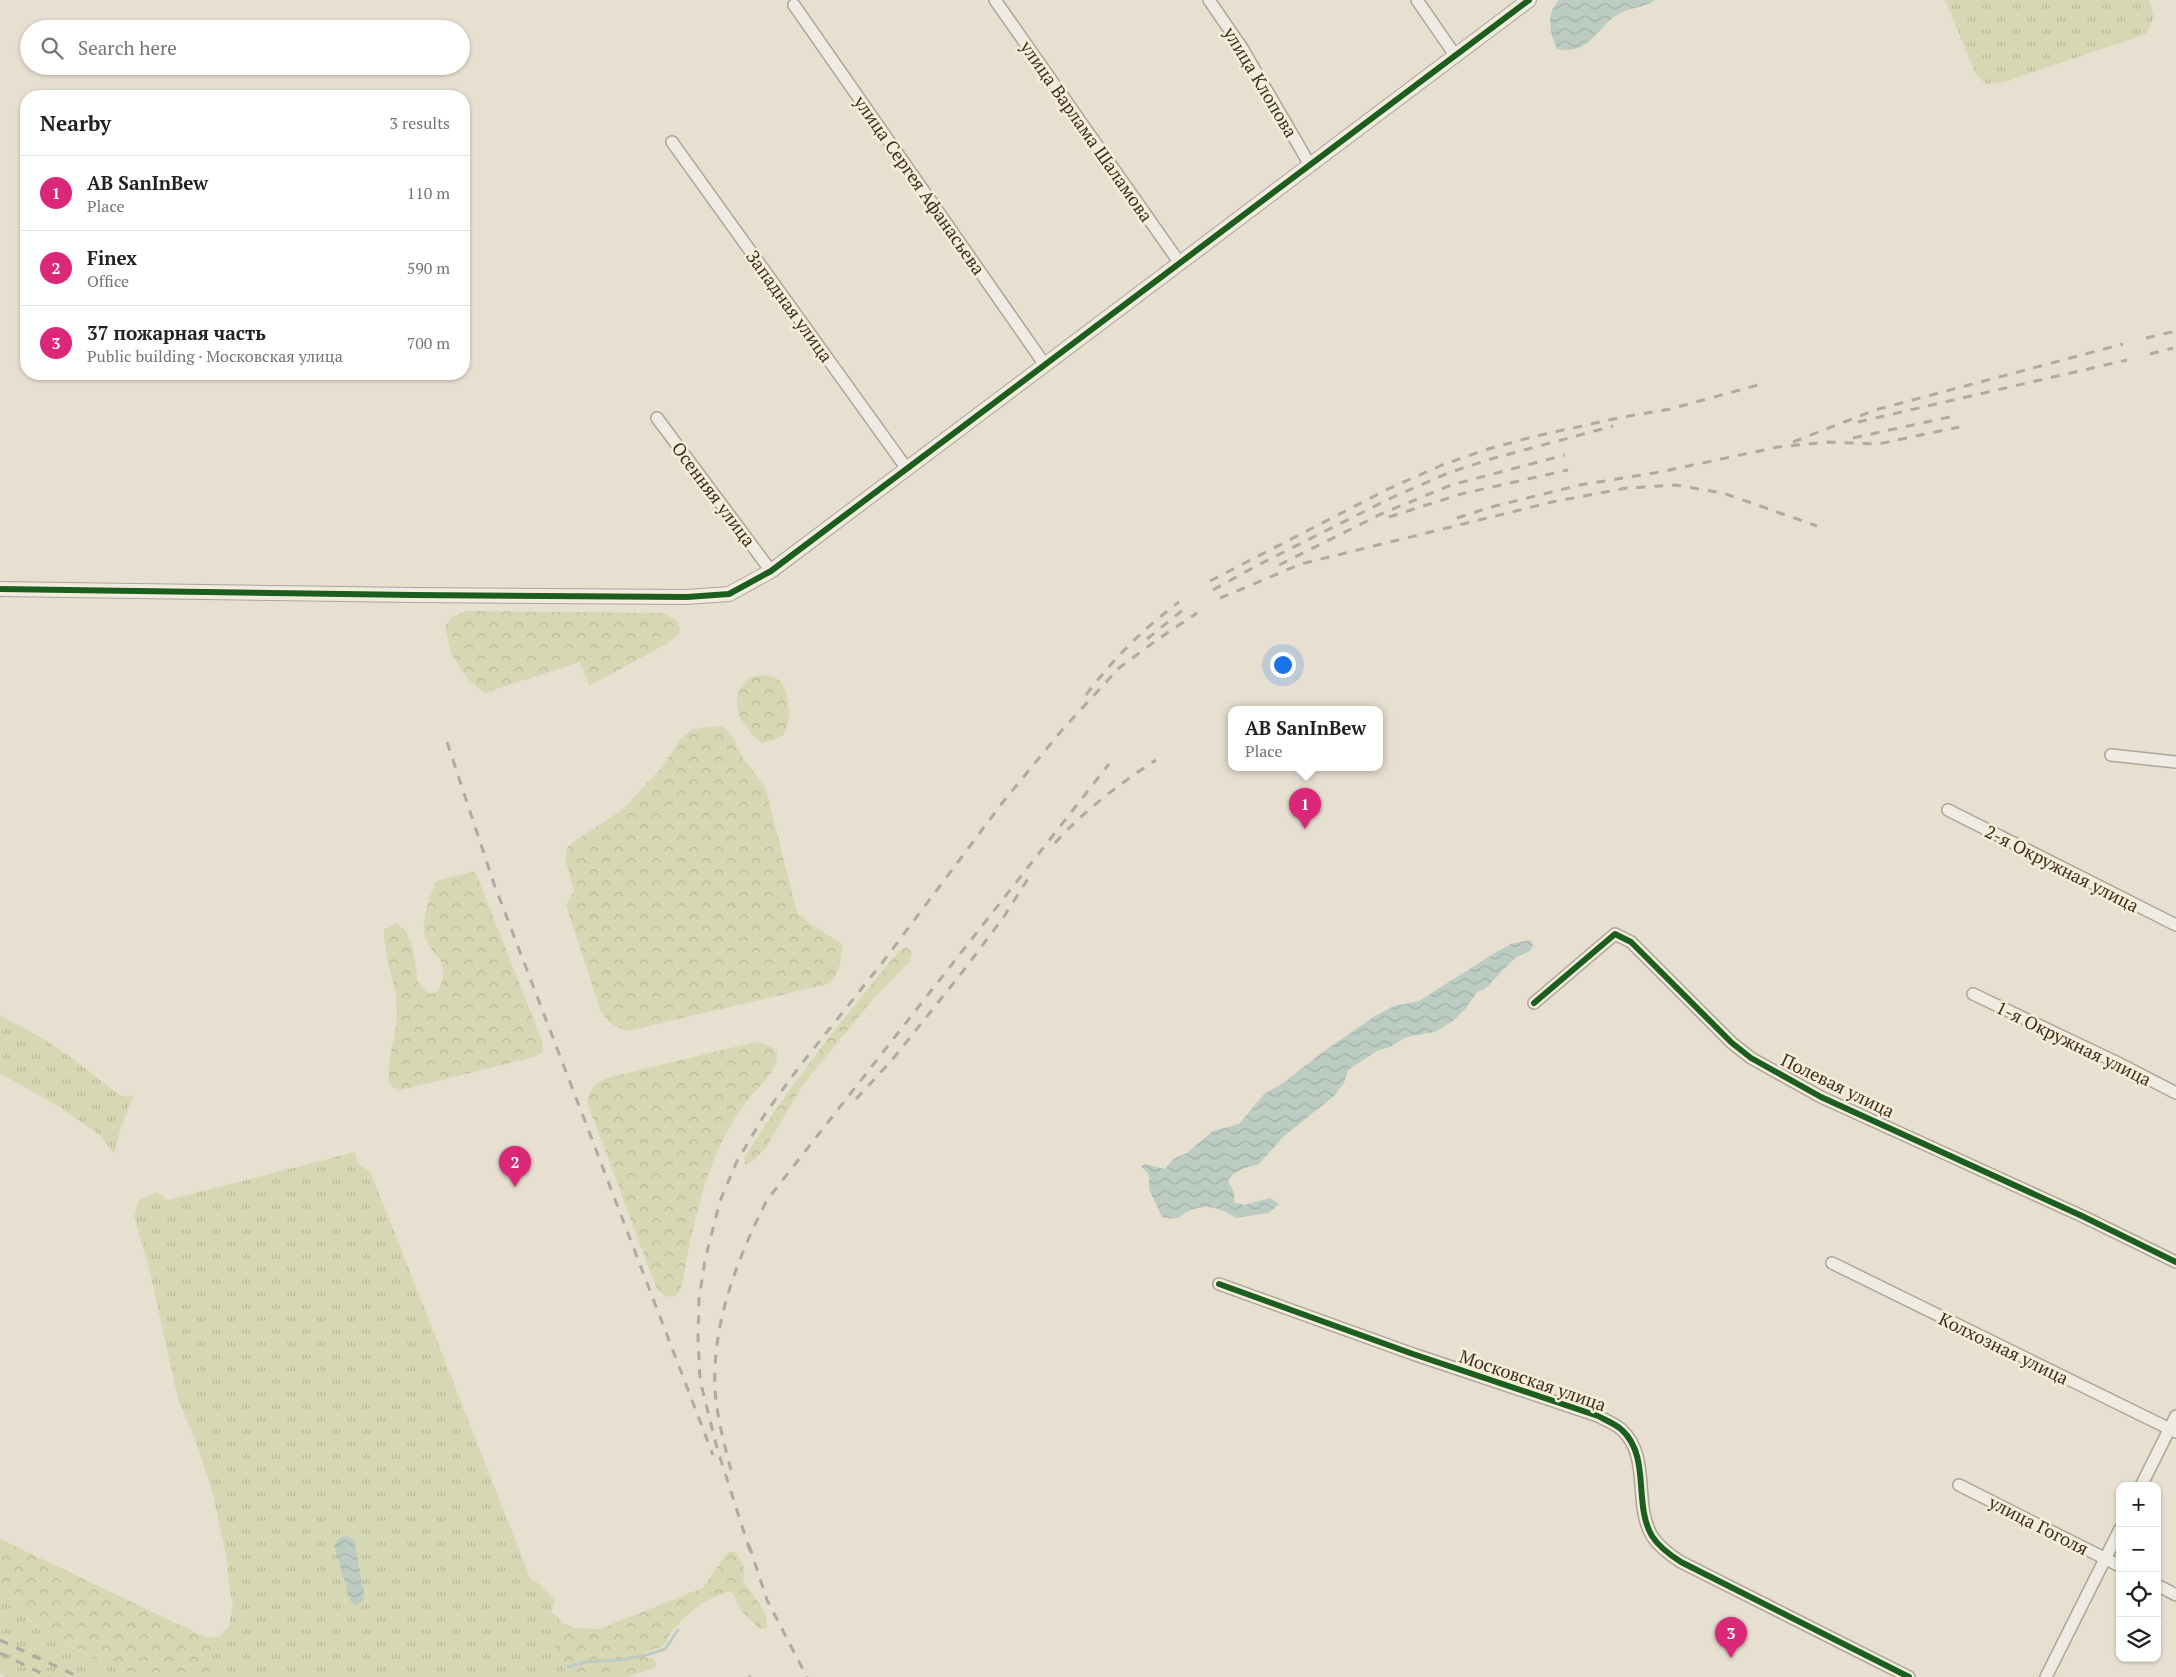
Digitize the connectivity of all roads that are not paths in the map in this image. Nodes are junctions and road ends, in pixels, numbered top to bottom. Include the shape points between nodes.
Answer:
1 (995, 0) edge
2 (1210, 0) edge
3 (1417, 0) edge
4 (1529, 0) edge
5 (794, 5) dead end
6 (1456, 55) junction
7 (672, 142) dead end
8 (1310, 165) junction
9 (1179, 262) junction
10 (1045, 365) junction
11 (657, 418) dead end
12 (907, 469) junction
13 (771, 571) junction
14 (0, 589) edge
15 (2110, 755) dead end
16 (2176, 762) edge
17 (1948, 810) dead end
18 (2176, 925) edge
19 (1973, 994) dead end
20 (1534, 1003) dead end
21 (2176, 1093) edge
22 (2176, 1262) edge
23 (1832, 1263) dead end
24 (1219, 1284) dead end
25 (2176, 1416) edge
26 (2173, 1431) edge
27 (2144, 1482) edge
28 (1959, 1485) dead end
29 (2116, 1537) edge
30 (2105, 1559) junction
31 (2116, 1564) edge
32 (2161, 1588) edge
33 (2176, 1595) edge
34 (1909, 1677) edge
35 (2046, 1677) edge

1 - 9 street, улица Варлама Шаламова
2 - 8 street, улица Клопова
3 - 6 street
4 - 6 street
5 - 10 street, улица Сергея Афанасьева
6 - 8 street
7 - 12 street, Западная улица
8 - 9 street
9 - 10 street
10 - 12 street
11 - 13 street, Осенняя улица
12 - 13 street
13 - 14 street via 729,594 686,597
15 - 16 street
17 - 18 street, 2-я Окружная улица
19 - 21 street, 1-я Окружная улица
20 - 22 street, Полевая улица via 1615,934 1621,936 1751,1058 1821,1097
23 - 26 street, Колхозная улица
24 - 34 street, Московская улица via 1598,1416 1622,1430 1636,1451 1646,1522 1660,1546 1681,1562
25 - 26 street
26 - 27 street
28 - 30 street, улица Гоголя
29 - 30 street
30 - 31 street, улица Гоголя
30 - 35 street
32 - 33 street

